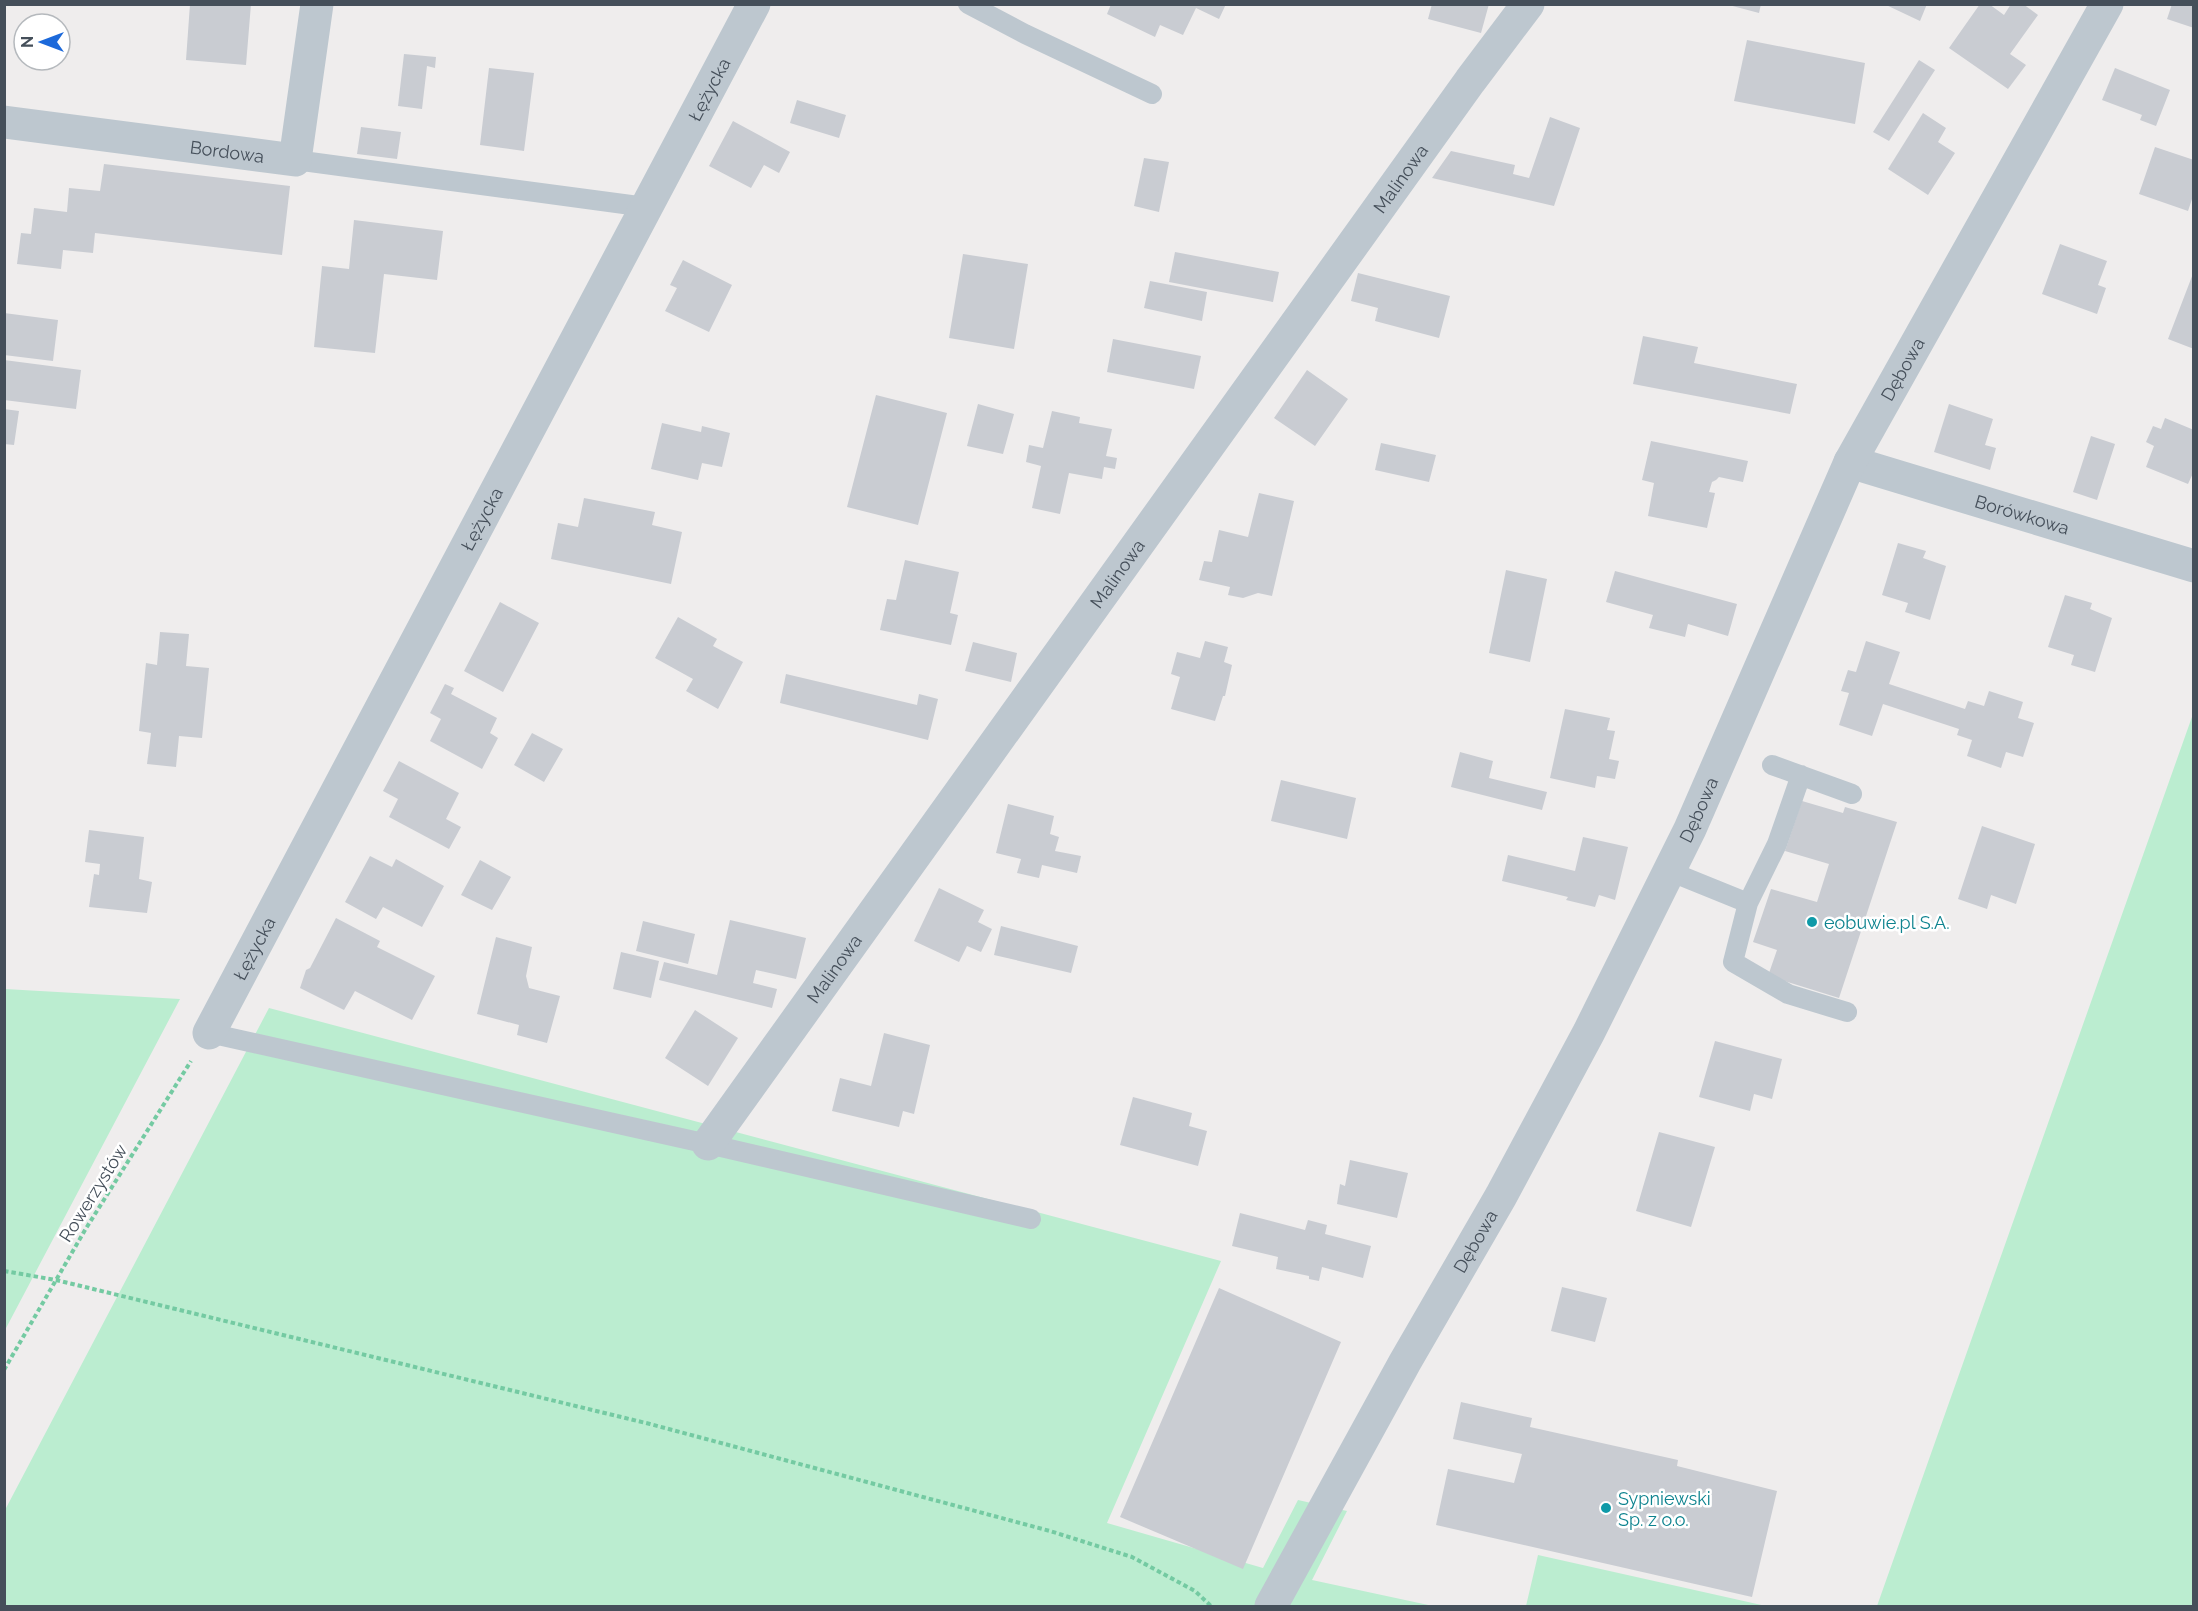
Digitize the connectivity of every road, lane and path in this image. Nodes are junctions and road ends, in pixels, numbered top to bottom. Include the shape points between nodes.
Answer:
1 (317, 4) edge
2 (754, 4) edge
3 (968, 4) edge
4 (1528, 4) edge
5 (2107, 4) edge
6 (1152, 94) dead end
7 (4, 122) edge
8 (295, 160) junction
9 (646, 207) junction
10 (1850, 462) junction
11 (2193, 566) edge
12 (1772, 765) dead end
13 (1801, 776) junction
14 (1852, 794) dead end
15 (1669, 871) junction
16 (1748, 903) junction
17 (1847, 1012) dead end
18 (209, 1033) junction
19 (708, 1144) junction
20 (1031, 1219) dead end
21 (4, 1271) edge
22 (56, 1280) junction
23 (4, 1370) edge
24 (1211, 1606) edge
25 (1271, 1606) edge

1 - 8 street
2 - 9 street, Łężycka
3 - 6 lane
4 - 19 street, Malinowa
5 - 10 street, Dębowa
7 - 8 street, Bordowa
8 - 9 lane
9 - 18 street, Łężycka
10 - 11 street, Borówkowa
10 - 15 street, Dębowa
12 - 13 lane
13 - 14 lane
13 - 16 lane via 1777,844
15 - 16 lane
15 - 25 street, Dębowa via 1567,1073
16 - 17 lane via 1733,962 1788,994
18 - 19 lane
18 - 22 path, Rowerzystów
19 - 20 lane
21 - 22 path
22 - 23 path, Rowerzystów
22 - 24 path via 650,1424 1050,1532 1132,1557 1195,1591

